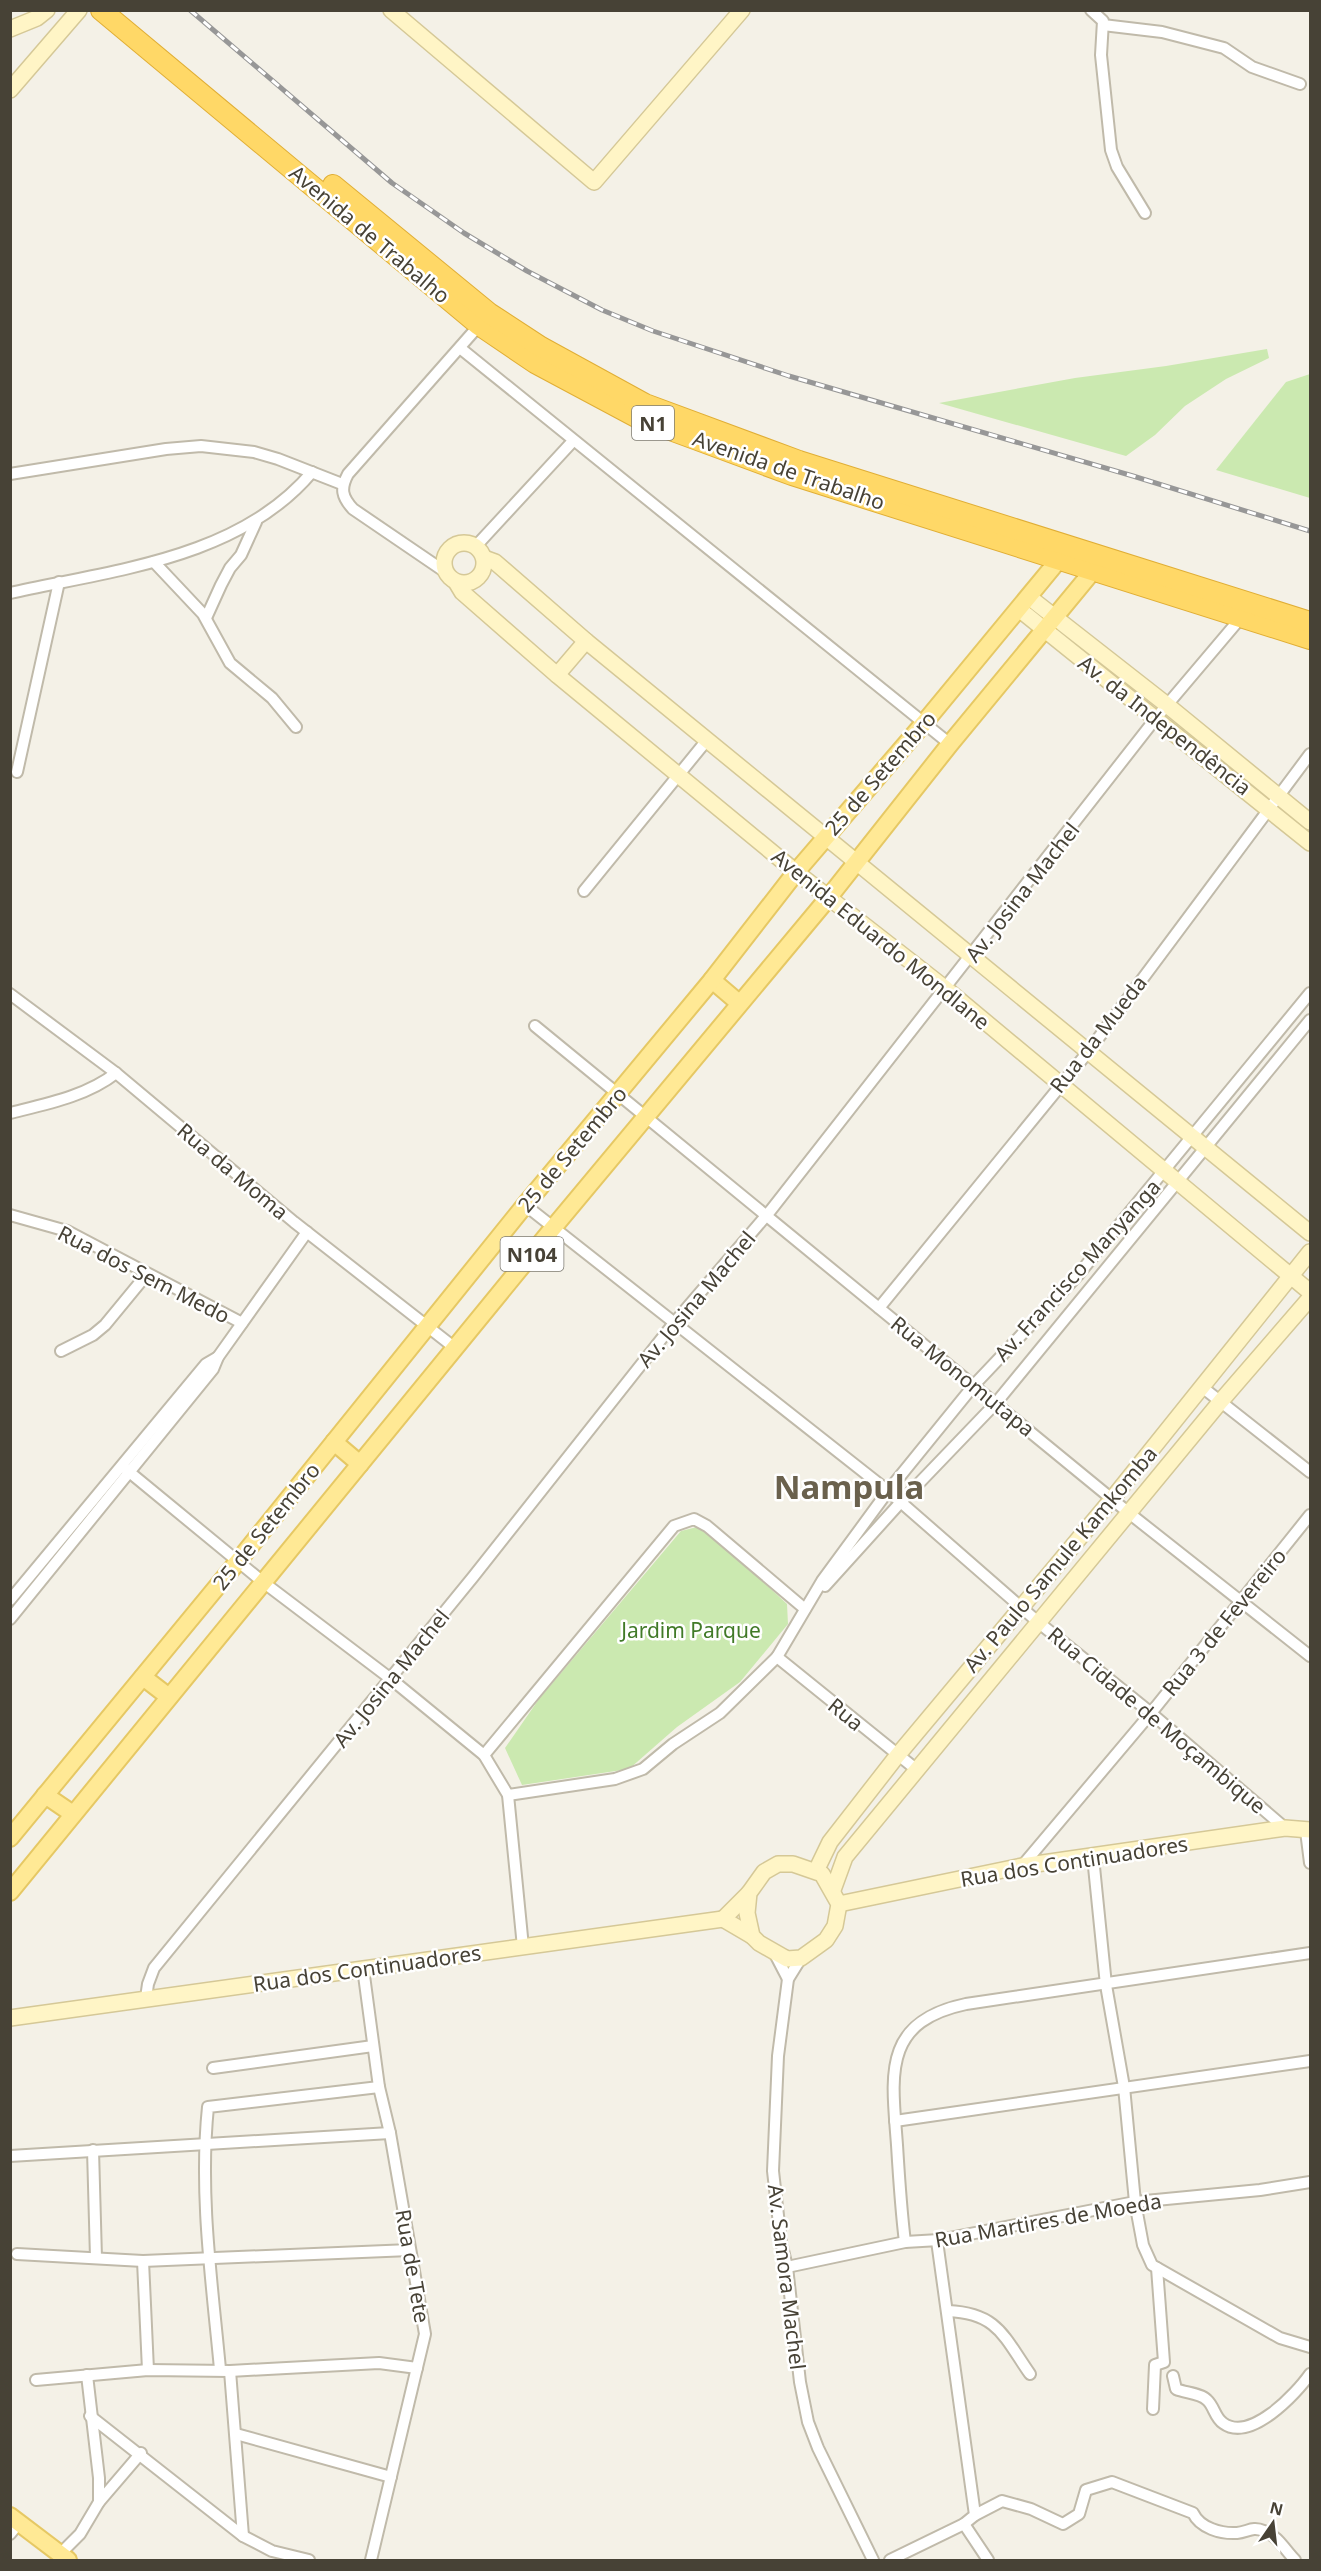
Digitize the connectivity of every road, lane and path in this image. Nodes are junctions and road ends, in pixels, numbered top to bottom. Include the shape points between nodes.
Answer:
1 (46, 10) edge
2 (79, 10) edge
3 (101, 10) edge
4 (120, 10) edge
5 (391, 10) edge
6 (742, 10) edge
7 (1098, 16) edge
8 (10, 29) edge
9 (1300, 84) dead end
10 (10, 90) edge
11 (1145, 213) dead end
12 (484, 319) junction
13 (460, 348) junction
14 (573, 441) junction
15 (312, 472) junction
16 (10, 474) edge
17 (342, 484) junction
18 (256, 522) junction
19 (480, 552) junction
20 (1064, 553) junction
21 (154, 562) junction
22 (1099, 563) junction
23 (444, 571) junction
24 (59, 582) junction
25 (456, 582) junction
26 (10, 593) edge
27 (1024, 603) junction
28 (1247, 610) junction
29 (207, 618) junction
30 (1311, 622) edge
31 (1050, 623) junction
32 (1311, 639) edge
33 (586, 641) junction
34 (557, 675) junction
35 (1167, 705) junction
36 (1156, 718) junction
37 (924, 723) junction
38 (296, 727) dead end
39 (707, 740) junction
40 (950, 744) junction
41 (1311, 754) edge
42 (16, 772) dead end
43 (678, 775) junction
44 (1274, 801) junction
45 (1311, 822) edge
46 (825, 837) junction
47 (1311, 843) edge
48 (857, 862) junction
49 (796, 872) junction
50 (584, 891) dead end
51 (829, 897) junction
52 (972, 956) junction
53 (712, 980) junction
54 (946, 989) junction
55 (1311, 993) edge
56 (10, 994) edge
57 (739, 1003) junction
58 (1311, 1020) edge
59 (535, 1026) dead end
60 (1088, 1052) junction
61 (116, 1073) junction
62 (1059, 1084) junction
63 (618, 1093) junction
64 (10, 1113) edge
65 (647, 1117) junction
66 (1192, 1137) junction
67 (1205, 1148) junction
68 (1165, 1170) junction
69 (1178, 1182) junction
70 (525, 1205) junction
71 (767, 1214) junction
72 (10, 1215) edge
73 (553, 1228) junction
74 (1118, 1228) junction
75 (307, 1232) junction
76 (1311, 1233) edge
77 (1131, 1239) junction
78 (1311, 1252) edge
79 (147, 1274) junction
80 (1078, 1275) junction
81 (1292, 1275) junction
82 (1093, 1287) junction
83 (1311, 1292) edge
84 (1311, 1298) edge
85 (879, 1308) junction
86 (242, 1323) junction
87 (674, 1323) junction
88 (427, 1327) junction
89 (455, 1348) junction
90 (61, 1351) dead end
91 (974, 1385) junction
92 (1202, 1387) junction
93 (1221, 1401) junction
94 (996, 1403) junction
95 (334, 1442) junction
96 (360, 1464) junction
97 (126, 1469) junction
98 (1311, 1472) edge
99 (888, 1491) junction
100 (1112, 1498) junction
101 (900, 1503) junction
102 (1129, 1513) junction
103 (1311, 1515) edge
104 (238, 1560) junction
105 (263, 1582) junction
106 (1241, 1599) junction
107 (10, 1600) edge
108 (1022, 1607) junction
109 (805, 1609) junction
110 (10, 1618) edge
111 (1038, 1622) junction
112 (1311, 1656) edge
113 (777, 1657) junction
114 (143, 1677) junction
115 (391, 1679) junction
116 (169, 1697) junction
117 (1151, 1713) junction
118 (484, 1755) junction
119 (897, 1756) junction
120 (917, 1770) junction
121 (45, 1795) junction
122 (508, 1795) junction
123 (73, 1814) junction
124 (1285, 1828) junction
125 (1308, 1830) edge
126 (10, 1838) edge
127 (1093, 1857) junction
128 (1311, 1863) edge
129 (1022, 1866) junction
130 (816, 1871) junction
131 (10, 1892) edge
132 (749, 1893) junction
133 (836, 1897) junction
134 (723, 1919) junction
135 (752, 1936) junction
136 (523, 1947) junction
137 (1311, 1953) edge
138 (775, 1954) junction
139 (801, 1958) junction
140 (363, 1968) junction
141 (788, 1979) junction
142 (1106, 1985) junction
143 (146, 1998) junction
144 (10, 2018) edge
145 (373, 2046) junction
146 (1311, 2061) edge
147 (213, 2068) dead end
148 (379, 2087) junction
149 (1124, 2087) junction
150 (895, 2121) junction
151 (390, 2133) junction
152 (204, 2146) junction
153 (93, 2150) junction
154 (10, 2156) edge
155 (1311, 2182) edge
156 (1136, 2202) junction
157 (937, 2241) junction
158 (905, 2242) junction
159 (410, 2250) junction
160 (17, 2253) dead end
161 (96, 2258) junction
162 (210, 2259) junction
163 (143, 2261) junction
164 (787, 2267) junction
165 (1157, 2268) junction
166 (948, 2311) junction
167 (1311, 2347) edge
168 (417, 2368) junction
169 (148, 2370) junction
170 (225, 2370) junction
171 (1030, 2374) dead end
172 (1311, 2374) edge
173 (87, 2375) junction
174 (1173, 2376) dead end
175 (36, 2380) dead end
176 (1153, 2409) dead end
177 (90, 2416) junction
178 (236, 2434) junction
179 (141, 2453) junction
180 (391, 2477) junction
181 (99, 2502) junction
182 (975, 2515) junction
183 (13, 2524) edge
184 (964, 2524) junction
185 (243, 2536) junction
186 (64, 2557) edge
187 (309, 2560) edge
188 (371, 2560) edge
189 (873, 2560) edge
190 (890, 2560) edge
191 (988, 2560) edge
192 (1295, 2560) edge

1 - 8 main road
2 - 10 main road
3 - 12 highway, Avenida de Trabalho / N1
4 - 12 highway, Avenida de Trabalho / N1
5 - 6 main road via 594,183
7 - 9 street via 1224,48 1252,67
7 - 11 street via 1111,150
12 - 13 street
12 - 20 highway, Avenida de Trabalho / N1 via 541,347 642,411 796,468
13 - 14 street
13 - 17 street
14 - 19 street
14 - 37 street
15 - 16 street via 254,452 201,446
15 - 17 street
15 - 18 street via 297,491
17 - 23 street via 344,500 352,509
18 - 21 street
18 - 29 street
19 - 23 main road via 462,542 450,548 443,558
19 - 25 main road via 484,568 477,579 465,584
19 - 33 main road, Avenida Eduardo Mondlane
20 - 22 highway, Avenida de Trabalho / N1
20 - 27 main road, 25 de Setembro / N104
21 - 24 street
21 - 29 street
22 - 28 highway, Avenida de Trabalho / N1
22 - 31 main road, N104
23 - 25 main road
24 - 26 street
24 - 42 street
25 - 34 main road, Avenida Eduardo Mondlane via 462,592
27 - 31 main road, Av. da Independência
27 - 37 main road, 25 de Setembro / N104
28 - 30 highway, Avenida de Trabalho / N1
28 - 32 highway, Avenida de Trabalho / N1
28 - 35 street, Av. Josina Machel
29 - 38 street via 230,663 272,698
31 - 35 main road, Av. da Independência
31 - 36 main road, Av. da Independência
31 - 40 main road, 25 de Setembro / N104
33 - 34 main road
33 - 39 main road, Avenida Eduardo Mondlane
34 - 43 main road, Avenida Eduardo Mondlane
35 - 36 street, Av. Josina Machel
35 - 44 main road, Av. da Independência
36 - 44 main road, Av. da Independência
36 - 52 street, Av. Josina Machel
37 - 40 street
37 - 46 main road, 25 de Setembro / N104
39 - 43 street
39 - 46 main road, Avenida Eduardo Mondlane
40 - 48 main road, 25 de Setembro / N104
41 - 44 street, Rua da Mueda
43 - 49 main road, Avenida Eduardo Mondlane
43 - 50 street
44 - 45 main road, Av. da Independência
44 - 47 main road, Av. da Independência
44 - 60 street, Rua da Mueda
46 - 48 main road, Avenida Eduardo Mondlane
46 - 49 main road, 25 de Setembro / N104
48 - 51 main road, 25 de Setembro / N104
48 - 52 main road, Avenida Eduardo Mondlane
49 - 51 main road, Avenida Eduardo Mondlane
49 - 53 main road, 25 de Setembro / N104
51 - 54 main road, Avenida Eduardo Mondlane
51 - 57 main road, 25 de Setembro / N104
52 - 54 street, Av. Josina Machel
52 - 60 main road, Avenida Eduardo Mondlane
53 - 57 main road
53 - 63 main road, 25 de Setembro / N104
54 - 62 main road, Avenida Eduardo Mondlane
54 - 71 street, Av. Josina Machel
55 - 66 street, Av. Francisco Manyanga
56 - 61 street, Rua da Moma
57 - 65 main road, 25 de Setembro / N104
58 - 67 street, Av. Francisco Manyanga
59 - 63 street, Rua Monomutapa
60 - 62 street, Rua da Mueda
60 - 66 main road, Avenida Eduardo Mondlane
61 - 64 street via 105,1082 56,1101
61 - 75 street, Rua da Moma
62 - 68 main road, Avenida Eduardo Mondlane
62 - 85 street, Rua da Mueda
63 - 65 street, Rua Monomutapa
63 - 70 main road, 25 de Setembro / N104
65 - 71 street, Rua Monomutapa
65 - 73 main road, 25 de Setembro / N104
66 - 67 main road, Avenida Eduardo Mondlane
66 - 68 street, Av. Francisco Manyanga
67 - 69 street, Av. Francisco Manyanga
67 - 76 main road, Avenida Eduardo Mondlane
68 - 69 main road, Avenida Eduardo Mondlane
68 - 74 street, Av. Francisco Manyanga
69 - 77 street, Av. Francisco Manyanga
69 - 81 main road, Avenida Eduardo Mondlane
70 - 73 street, Rua Cidade de Moçambique
70 - 88 main road, 25 de Setembro / N104
71 - 85 street, Rua Monomutapa
71 - 87 street, Av. Josina Machel
72 - 79 street, Rua dos Sem Medo via 66,1231
73 - 87 street, Rua Cidade de Moçambique
73 - 89 main road, 25 de Setembro / N104
74 - 77 street
74 - 80 street, Av. Francisco Manyanga
75 - 86 street
75 - 88 street, Rua da Moma
77 - 82 street, Av. Francisco Manyanga
78 - 81 main road, Av. Paulo Samule Kamkomba
79 - 86 street, Rua dos Sem Medo
79 - 90 street via 105,1325
80 - 82 street
80 - 91 street, Av. Francisco Manyanga
81 - 83 main road, Avenida Eduardo Mondlane
81 - 92 main road, Av. Paulo Samule Kamkomba
82 - 94 street, Av. Francisco Manyanga
84 - 93 main road, Av. Paulo Samule Kamkomba
85 - 91 street, Rua Monomutapa
86 - 97 street
87 - 99 street, Rua Cidade de Moçambique
87 - 115 street, Av. Josina Machel
88 - 89 street, Rua da Moma
88 - 95 main road, 25 de Setembro / N104
89 - 96 main road, 25 de Setembro / N104
91 - 94 street, Rua Monomutapa
91 - 99 street, Av. Francisco Manyanga
92 - 93 street
92 - 100 main road, Av. Paulo Samule Kamkomba
93 - 98 street
93 - 102 main road, Av. Paulo Samule Kamkomba
94 - 100 street, Rua Monomutapa
94 - 101 street, Av. Francisco Manyanga
95 - 96 main road
95 - 104 main road, 25 de Setembro / N104
96 - 105 main road, 25 de Setembro / N104
97 - 104 street
97 - 107 street
97 - 110 street
99 - 101 street, Rua Cidade de Moçambique
99 - 109 street, Av. Francisco Manyanga via 845,1546
100 - 102 street, Rua Monomutapa
100 - 108 main road, Av. Paulo Samule Kamkomba
101 - 108 street, Rua Cidade de Moçambique
101 - 109 street, Av. Francisco Manyanga
102 - 106 street, Rua Monomutapa
102 - 111 main road, Av. Paulo Samule Kamkomba
103 - 106 street, Rua 3 de Fevereiro
104 - 105 street
104 - 114 main road, 25 de Setembro / N104
105 - 115 street
105 - 116 main road, 25 de Setembro / N104
106 - 112 street, Rua Monomutapa
106 - 117 street, Rua 3 de Fevereiro
108 - 111 street, Rua Cidade de Moçambique
108 - 119 main road, Av. Paulo Samule Kamkomba
109 - 113 street, Av. Francisco Manyanga
109 - 118 street via 707,1526 694,1519 674,1526
111 - 117 street, Rua Cidade de Moçambique
111 - 120 main road, Av. Paulo Samule Kamkomba
113 - 119 street, Rua
113 - 122 street, Av. Francisco Manyanga via 720,1713 643,1769 592,1784
114 - 116 main road
114 - 121 main road, 25 de Setembro / N104
115 - 118 street
115 - 143 street, Av. Josina Machel via 154,1968
116 - 123 main road, 25 de Setembro / N104
117 - 124 street, Rua Cidade de Moçambique
117 - 129 street, Rua 3 de Fevereiro
118 - 122 street
119 - 120 street, Rua
119 - 130 main road, Av. Paulo Samule Kamkomba via 830,1842
120 - 133 main road, Av. Paulo Samule Kamkomba via 845,1857
121 - 123 main road
121 - 126 main road, 25 de Setembro / N104
122 - 136 street
123 - 131 main road, 25 de Setembro / N104
124 - 125 main road, Rua dos Continuadores
124 - 127 main road, Rua dos Continuadores
125 - 128 street
127 - 129 main road, Rua dos Continuadores
127 - 142 street
129 - 133 main road, Rua dos Continuadores
130 - 132 main road via 778,1864 764,1872
130 - 133 main road
132 - 134 main road
132 - 135 main road via 747,1913
133 - 139 main road via 835,1926 826,1940
134 - 135 main road
134 - 136 main road, Rua dos Continuadores
135 - 138 main road
136 - 140 main road, Rua dos Continuadores
137 - 142 street
138 - 139 main road via 787,1959
138 - 141 street
139 - 141 street
140 - 143 main road, Rua dos Continuadores
140 - 145 street, Rua de Tete
141 - 164 street, Av. Samora Machel via 778,2056 773,2171
142 - 149 street
142 - 150 street via 947,2008 917,2025 903,2042 892,2074
143 - 144 main road, Rua dos Continuadores
145 - 147 street
145 - 148 street, Rua de Tete
146 - 149 street
148 - 151 street, Rua de Tete
148 - 152 street via 208,2107
149 - 150 street
149 - 156 street
150 - 158 street
151 - 152 street
151 - 159 street, Rua de Tete
152 - 153 street
152 - 162 street
153 - 154 street
153 - 161 street
155 - 156 street, Rua Martires de Moeda
156 - 157 street, Rua Martires de Moeda
156 - 165 street via 1143,2244
157 - 158 street, Rua Martires de Moeda
157 - 166 street
158 - 164 street, Rua Martires de Moeda
159 - 162 street
159 - 168 street, Rua de Tete via 425,2334
160 - 161 street
161 - 163 street
162 - 163 street
162 - 170 street
163 - 169 street
164 - 189 street, Av. Samora Machel via 808,2422
165 - 167 street via 1280,2338
165 - 176 street via 1164,2362 1155,2365
166 - 171 street via 969,2312 994,2324
166 - 182 street
168 - 170 street via 379,2363
168 - 180 street, Rua de Tete
169 - 170 street
169 - 173 street
170 - 178 street
172 - 174 street via 1273,2415 1242,2427 1221,2422 1207,2399 1176,2389
173 - 175 street
173 - 177 street
177 - 179 street
177 - 181 street
178 - 180 street
178 - 185 street
179 - 181 street
179 - 185 street
180 - 188 street, Rua de Tete
181 - 186 street
182 - 184 street
182 - 192 street via 1002,2501 1032,2509 1063,2524 1079,2514 1086,2490 1112,2482 1192,2512 1196,2520 1212,2529 1264,2531
183 - 186 main road
184 - 190 street
184 - 191 street
185 - 187 street via 272,2552

